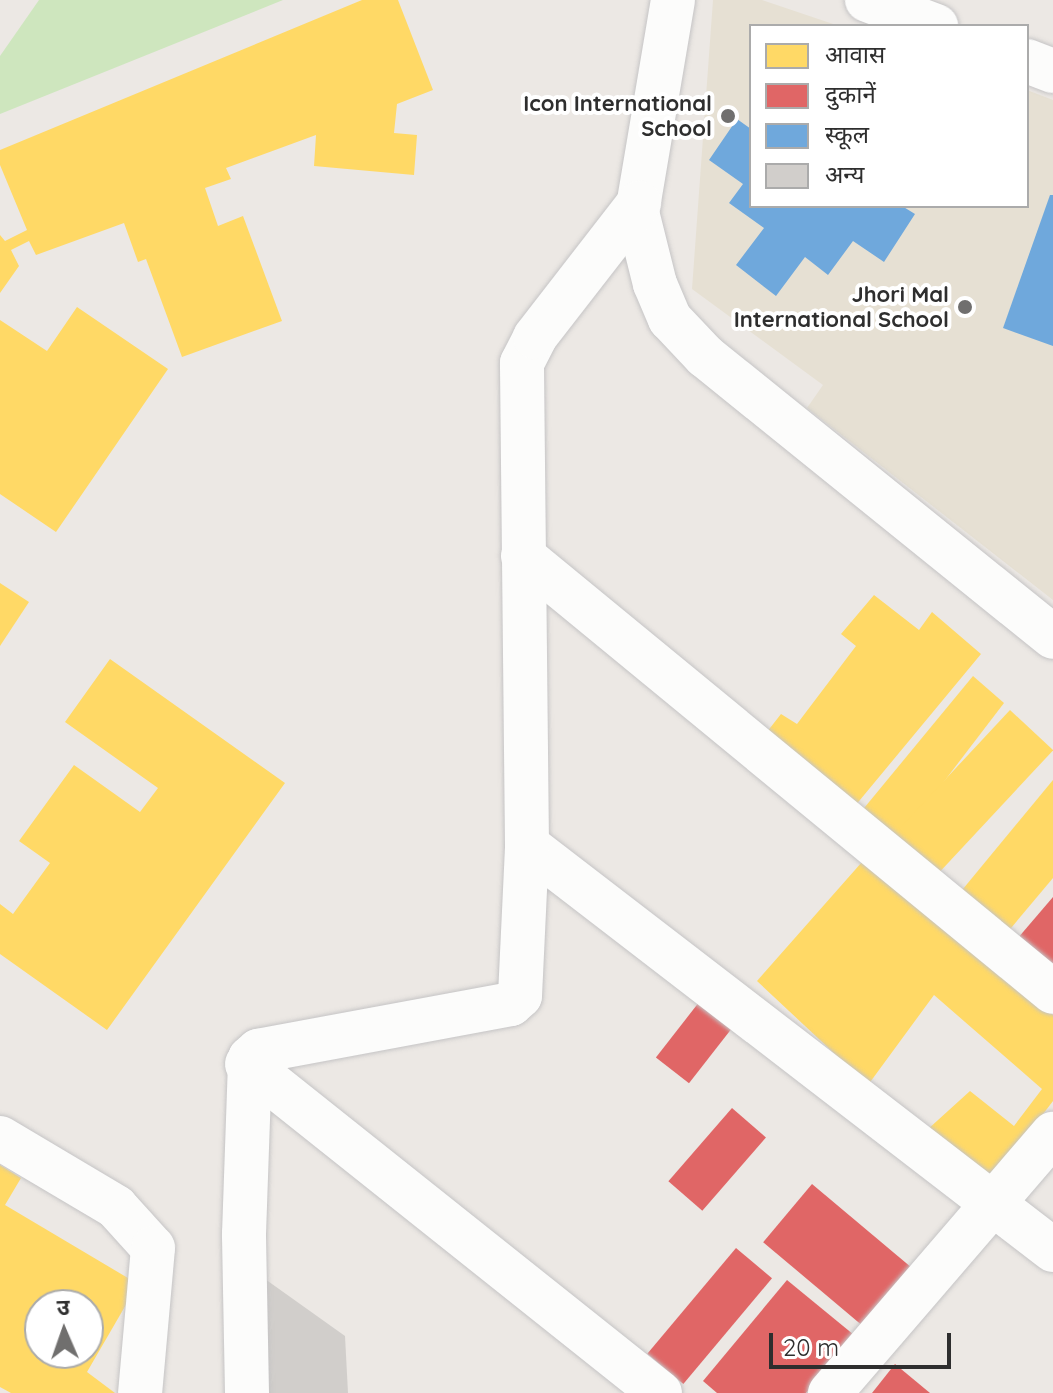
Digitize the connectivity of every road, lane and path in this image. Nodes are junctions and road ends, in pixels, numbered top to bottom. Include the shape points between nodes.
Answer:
1 (673, 0) edge
2 (867, 0) edge
3 (931, 24) edge
4 (1029, 62) edge
5 (1053, 71) edge
6 (639, 203) junction
7 (523, 556) junction
8 (1053, 637) edge
9 (527, 845) junction
10 (1053, 992) edge
11 (247, 1064) junction
12 (1053, 1134) edge
13 (0, 1138) edge
14 (996, 1205) junction
15 (1053, 1250) edge
16 (140, 1393) edge
17 (247, 1393) edge
18 (660, 1393) edge
19 (830, 1393) edge

1 - 6 street
2 - 3 street
4 - 5 street
6 - 7 street via 535,337 522,363
6 - 8 street via 655,284 670,319 705,356
7 - 9 street
7 - 10 street
9 - 11 street via 518,1001 258,1051
9 - 14 street
11 - 17 street
11 - 18 street
12 - 14 street
13 - 16 street via 116,1207 153,1248
14 - 15 street
14 - 19 street

